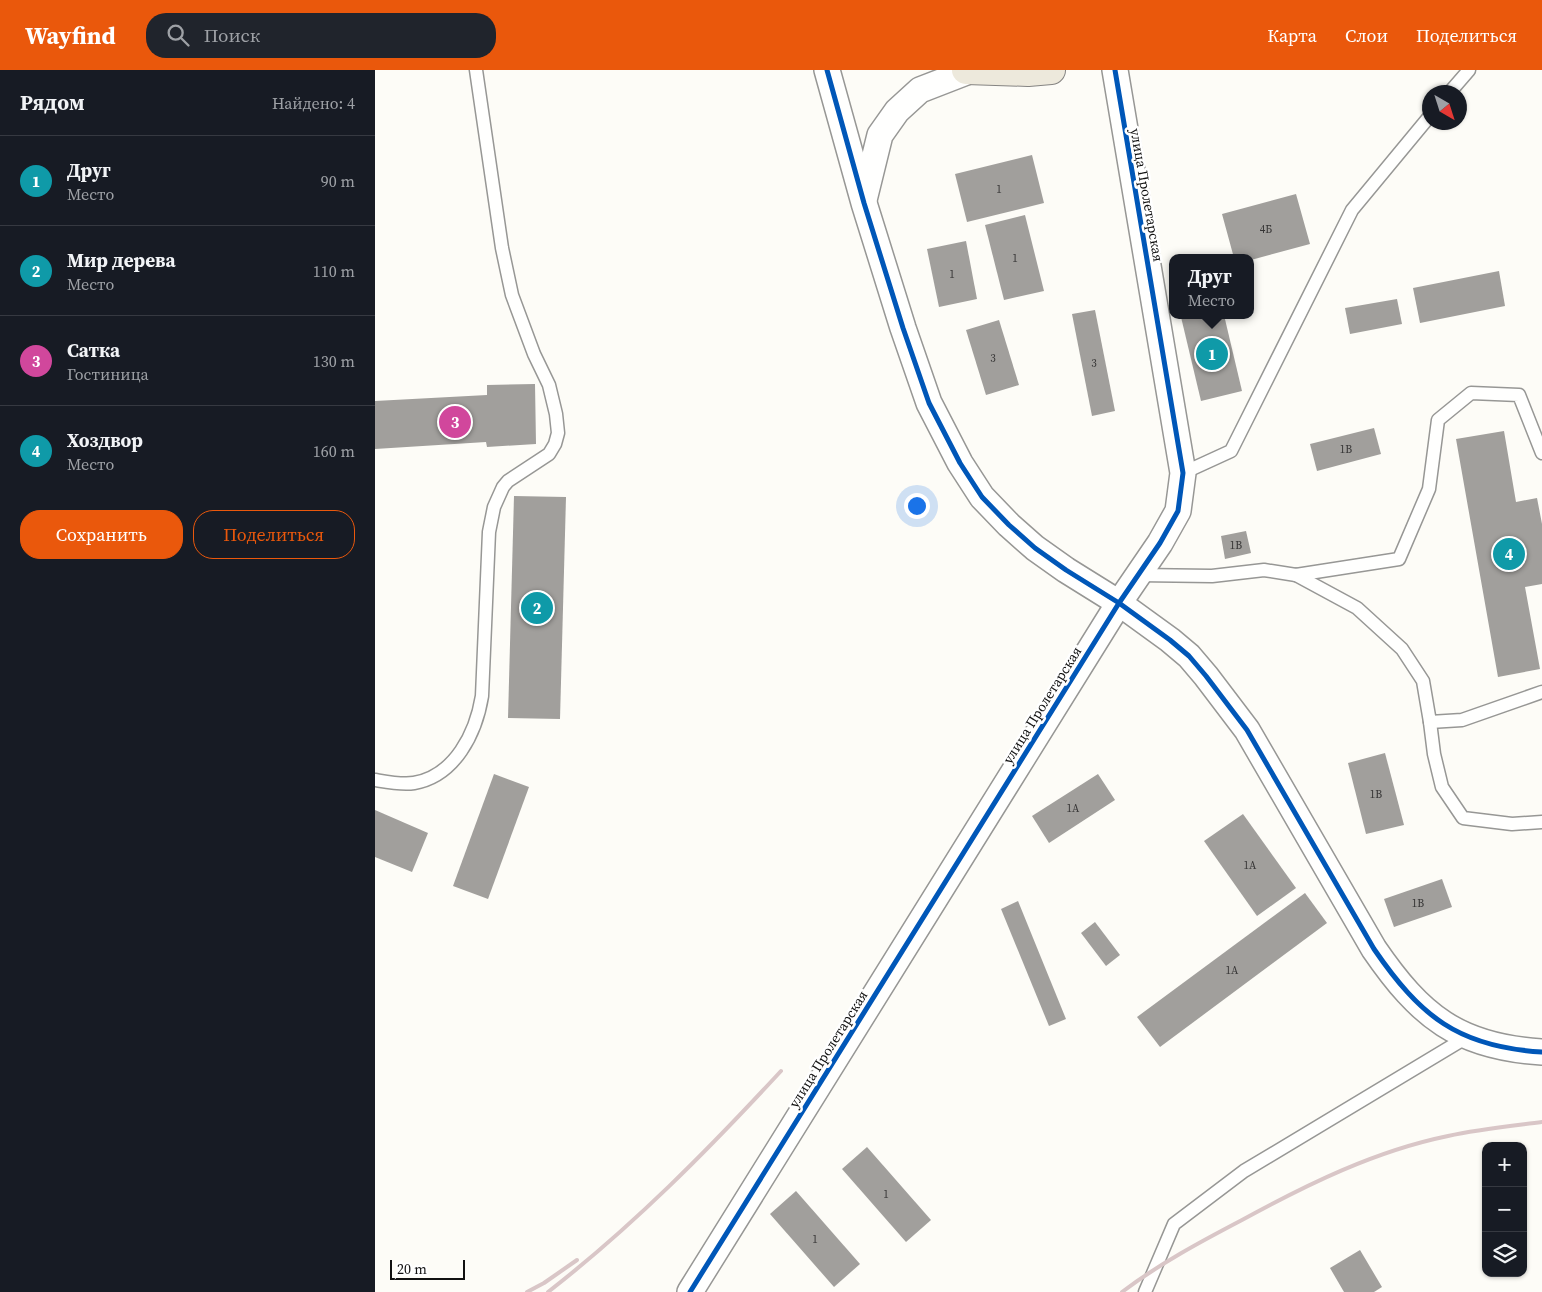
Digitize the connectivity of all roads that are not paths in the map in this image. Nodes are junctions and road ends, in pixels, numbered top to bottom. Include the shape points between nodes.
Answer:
1 (476, 70) edge
2 (827, 70) edge
3 (968, 70) edge
4 (1051, 70) edge
5 (1115, 70) edge
6 (1469, 70) edge
7 (1456, 85) edge
8 (1422, 126) edge
9 (864, 203) junction
10 (1542, 453) edge
11 (1183, 473) junction
12 (1296, 575) junction
13 (1138, 576) junction
14 (1119, 603) junction
15 (1542, 692) edge
16 (1430, 722) junction
17 (375, 780) edge
18 (1542, 822) edge
19 (1467, 1037) junction
20 (1542, 1052) edge
21 (690, 1292) edge
22 (1145, 1292) edge

1 - 17 lane via 512,295 549,385 558,433 549,454 508,481 494,506 489,532 482,696 473,731 454,760 429,778 414,783
2 - 9 street
3 - 4 main road
3 - 9 street via 920,90 897,111 880,135
5 - 11 street, улица Пролетарская
6 - 7 lane
8 - 11 lane via 1352,210 1231,451
9 - 14 street via 929,403 960,463 982,497 1035,548
10 - 12 lane via 1519,394 1471,393 1438,420 1429,489 1399,559
11 - 13 street, улица Пролетарская via 1178,511
12 - 13 lane via 1264,570 1212,576
12 - 16 lane via 1357,608 1402,648 1423,681
13 - 14 street, улица Пролетарская
14 - 19 street via 1189,656 1207,676 1247,730 1389,972 1417,1003 1443,1024
14 - 21 street, улица Пролетарская
15 - 16 lane via 1462,720
16 - 18 lane via 1443,787 1463,818 1512,824
19 - 20 street via 1491,1046
19 - 22 lane via 1244,1171 1174,1224

